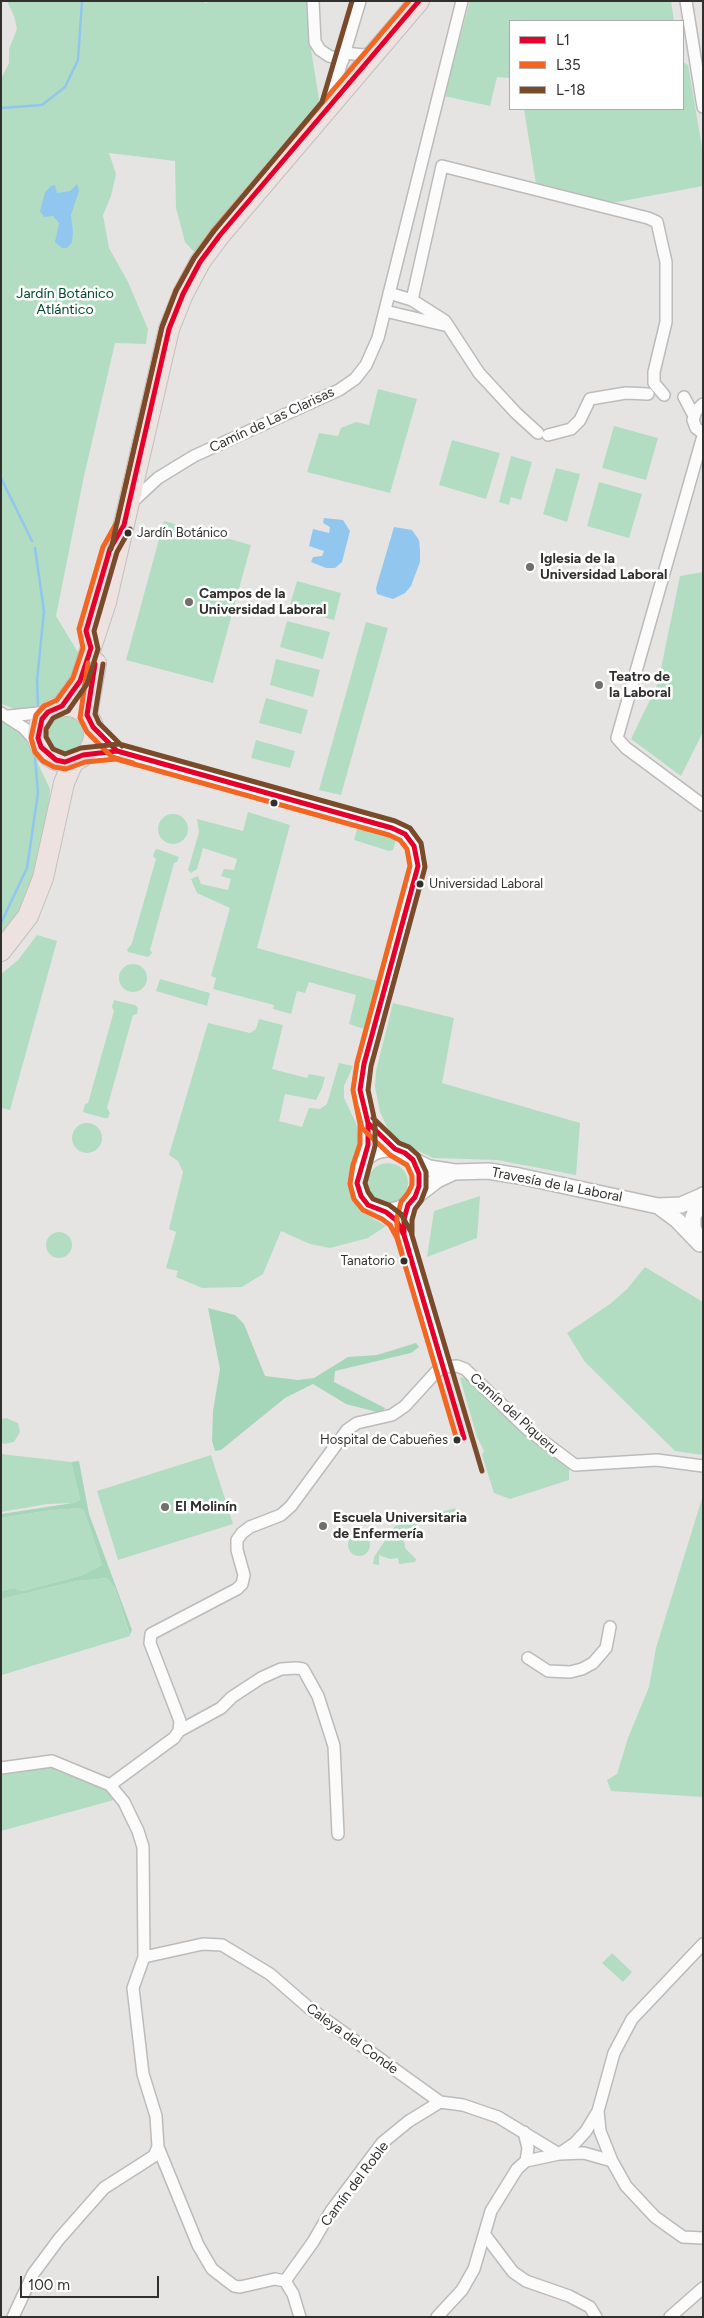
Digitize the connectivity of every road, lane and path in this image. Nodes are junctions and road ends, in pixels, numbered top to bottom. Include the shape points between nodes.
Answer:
1 (313, 1) edge
2 (360, 1) edge
3 (419, 1) edge
4 (462, 1) edge
5 (686, 1) edge
6 (375, 53) junction
7 (344, 56) junction
8 (329, 106) junction
9 (703, 107) edge
10 (389, 293) junction
11 (412, 300) junction
12 (385, 311) junction
13 (411, 317) junction
14 (450, 327) junction
15 (648, 394) dead end
16 (664, 395) dead end
17 (703, 397) edge
18 (703, 404) edge
19 (694, 416) junction
20 (703, 434) edge
21 (129, 504) junction
22 (106, 602) junction
23 (55, 709) junction
24 (5, 715) edge
25 (90, 721) junction
26 (44, 751) junction
27 (117, 751) junction
28 (79, 758) junction
29 (703, 805) edge
30 (57, 812) junction
31 (1, 951) edge
32 (368, 1123) junction
33 (396, 1149) junction
34 (413, 1160) junction
35 (360, 1167) junction
36 (455, 1172) junction
37 (702, 1195) edge
38 (412, 1201) junction
39 (658, 1206) junction
40 (386, 1212) junction
41 (404, 1235) junction
42 (702, 1246) edge
43 (443, 1367) junction
44 (703, 1466) edge
45 (610, 1627) dead end
46 (528, 1658) dead end
47 (179, 1731) junction
48 (1, 1768) edge
49 (110, 1785) junction
50 (338, 1834) dead end
51 (703, 1944) edge
52 (144, 1957) junction
53 (440, 2102) junction
54 (598, 2111) junction
55 (524, 2132) junction
56 (158, 2147) junction
57 (559, 2154) junction
58 (526, 2161) junction
59 (612, 2161) junction
60 (485, 2234) junction
61 (703, 2238) edge
62 (285, 2281) junction
63 (703, 2288) edge
64 (13, 2317) edge
65 (300, 2317) edge
66 (437, 2317) edge
67 (596, 2317) edge
68 (670, 2317) edge

1 - 7 street via 314,42 329,56
2 - 7 street
3 - 6 highway
4 - 10 street, Camín de Las Clarisas
5 - 9 street
6 - 7 street
6 - 8 highway
7 - 8 street
8 - 21 highway via 220,235 200,262 183,294 169,329
10 - 11 street
10 - 12 street, Camín de Las Clarisas
11 - 13 street via 419,307 418,314
11 - 14 street via 446,321
11 - 16 street via 442,166 648,218 657,222 666,262 666,322 654,372 654,383
12 - 13 street
12 - 21 street, Camín de Las Clarisas via 371,354 355,379 339,390 194,456 158,478
13 - 14 street
14 - 15 street via 479,373 516,413 543,434 571,428 580,420 590,399 626,393
17 - 19 street via 684,397
18 - 19 street
19 - 20 street via 696,428
20 - 29 street via 617,738
21 - 22 highway
22 - 23 highway via 80,681
22 - 25 highway
23 - 24 street
23 - 25 highway via 76,708
23 - 26 highway via 38,727 38,738
24 - 26 street via 24,728
25 - 27 street
25 - 28 highway via 92,742
26 - 28 highway via 65,762
26 - 30 highway via 56,782
27 - 28 street
27 - 32 street via 392,828 405,834 414,846 418,866 364,1064 360,1090
28 - 30 highway via 64,783
30 - 31 highway via 43,878 31,909
32 - 33 street
32 - 35 street via 368,1145
33 - 34 street
33 - 35 street via 376,1151
34 - 36 street, Travesía de la Laboral via 429,1168
34 - 38 street via 420,1174 420,1186
35 - 40 street via 357,1183 361,1196 374,1208
36 - 38 street, Travesía de la Laboral via 437,1180
36 - 39 street, Travesía de la Laboral via 488,1171 519,1176
37 - 39 street, Travesía de la Laboral via 681,1205
37 - 42 street via 696,1207 693,1227
38 - 40 street via 398,1211
38 - 41 street via 404,1218
39 - 42 street, Travesía de la Laboral via 678,1220
40 - 41 street via 396,1220
41 - 43 street
43 - 44 street, Camín del Piqueru via 465,1369 527,1429 575,1465 657,1460
43 - 47 street via 392,1415 357,1423 347,1430 291,1506 281,1515 242,1533 237,1540 237,1550 244,1575 237,1589 151,1634 150,1643 180,1721
45 - 46 street via 606,1648 593,1663 582,1669 548,1671
47 - 49 street
47 - 50 street via 222,1708 232,1697 261,1678 282,1669 303,1670 318,1696 334,1746
48 - 49 street via 52,1761
49 - 52 street via 124,1802 143,1847
51 - 54 street via 632,2019 614,2053
52 - 53 street, Caleya del Conde via 204,1944 222,1945 270,1974 308,2007
52 - 56 street via 133,1988 143,2074 156,2116
53 - 55 street, Caleya del Conde via 498,2116
53 - 62 street, Camín del Roble via 382,2143 331,2211
54 - 57 street via 586,2131
54 - 59 street via 600,2131
55 - 57 street, Caleya del Conde
55 - 58 street via 528,2148
56 - 62 street via 198,2245 212,2269 240,2287 275,2279
56 - 64 street via 154,2156 104,2188 59,2239 33,2274
57 - 58 street
57 - 59 street via 584,2153
58 - 60 street via 517,2169 492,2211
59 - 61 street via 626,2186 655,2216 683,2237
60 - 66 street via 474,2269 462,2290
60 - 67 street via 513,2272 526,2282 570,2296 590,2307
62 - 65 street
63 - 68 street

